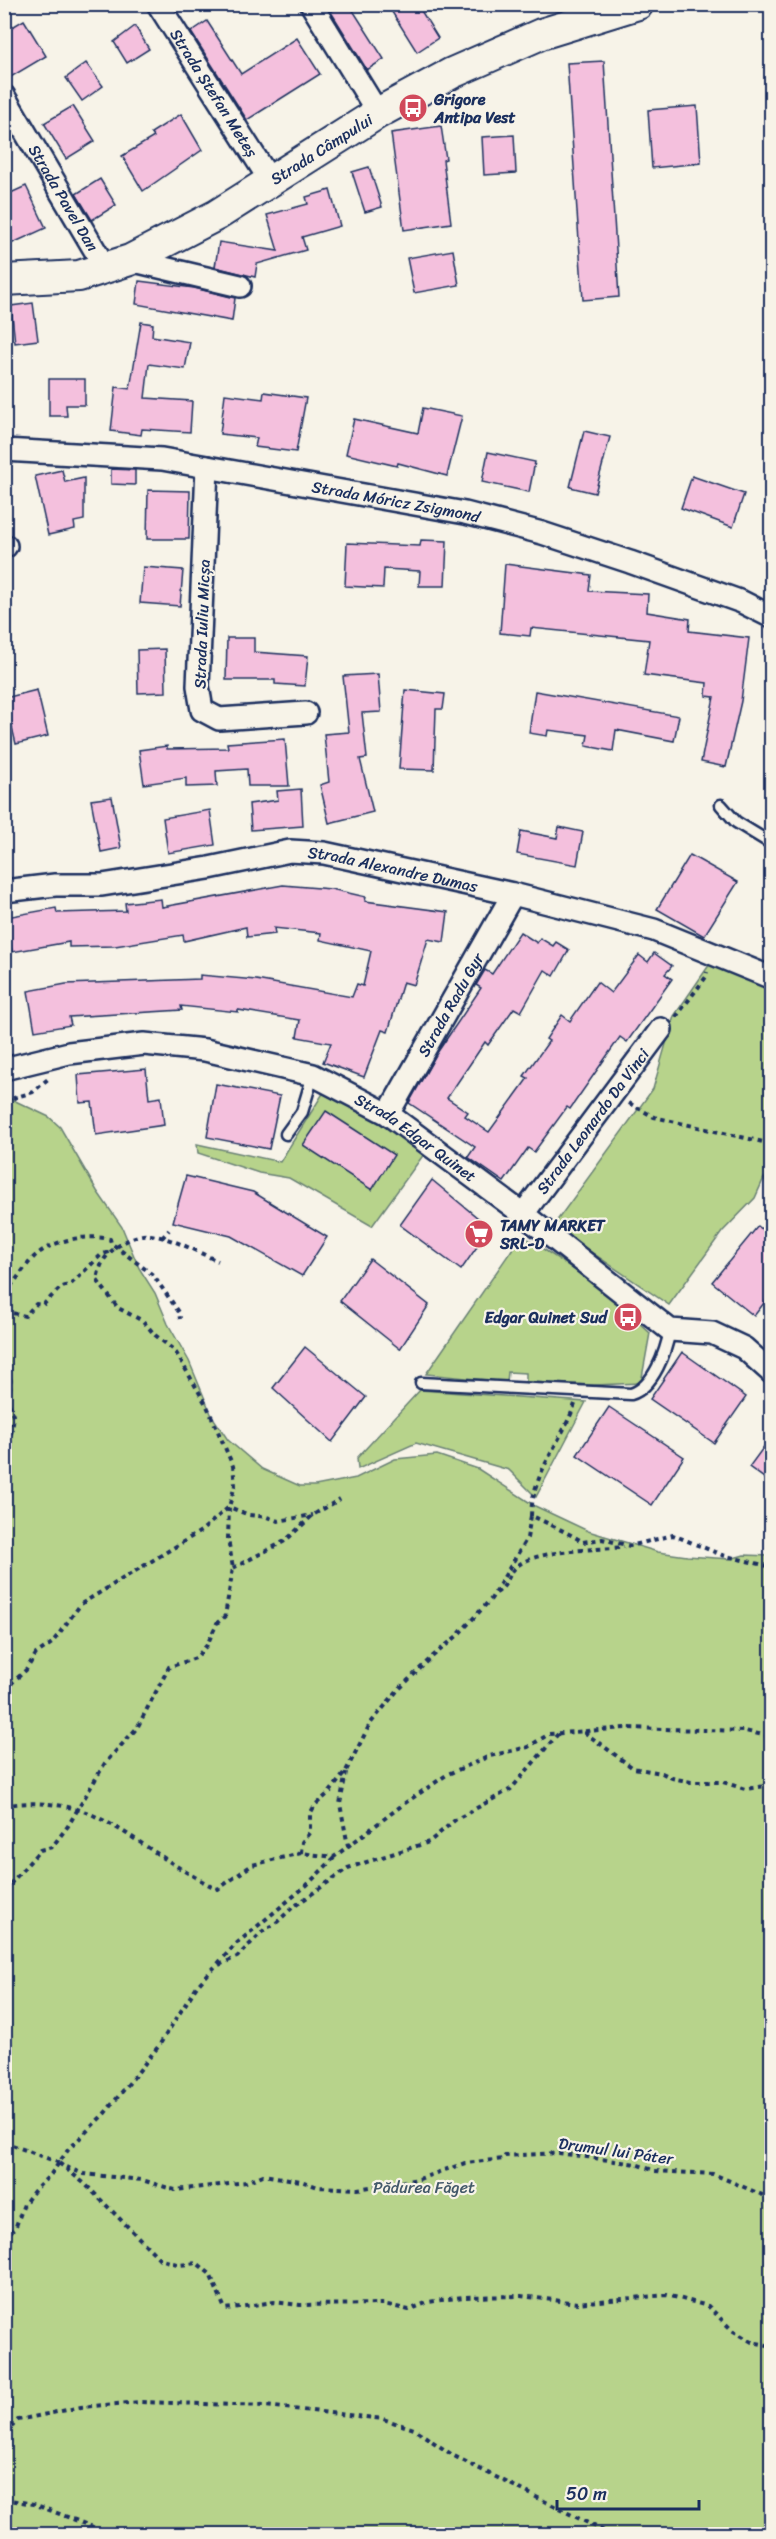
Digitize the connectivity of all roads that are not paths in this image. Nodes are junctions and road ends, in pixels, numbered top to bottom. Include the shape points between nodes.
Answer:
1 (158, 4) edge
2 (311, 4) edge
3 (638, 4) edge
4 (592, 11) edge
5 (4, 96) edge
6 (378, 113) junction
7 (271, 182) junction
8 (118, 264) junction
9 (4, 280) edge
10 (240, 286) dead end
11 (4, 450) edge
12 (207, 467) junction
13 (771, 617) edge
14 (306, 713) dead end
15 (722, 805) dead end
16 (771, 844) edge
17 (4, 891) edge
18 (513, 894) junction
19 (771, 978) edge
20 (661, 1029) road end
21 (4, 1070) edge
22 (313, 1075) junction
23 (388, 1114) junction
24 (286, 1134) dead end
25 (523, 1214) junction
26 (670, 1330) junction
27 (771, 1373) edge
28 (421, 1383) dead end

1 - 7 street, Strada Ștefan Meteș
2 - 6 street
3 - 4 street, Strada Câmpului
4 - 6 street, Strada Câmpului via 452,73
5 - 8 street, Strada Pavel Dan
6 - 7 street, Strada Câmpului
7 - 8 street, Strada Câmpului via 207,220
8 - 9 street, Strada Câmpului via 79,276
8 - 10 street
11 - 12 street, Strada Móricz Zsigmond via 162,459
12 - 13 street, Strada Móricz Zsigmond via 465,513 542,533 702,587
12 - 14 street, Strada Iuliu Micșa via 198,686 202,710 219,719
15 - 16 lane via 736,822
17 - 18 street, Strada Alexandre Dumas via 102,885 290,851 324,853
18 - 19 street, Strada Alexandre Dumas via 654,930
18 - 23 street, Strada Radu Gyr
20 - 25 street, Strada Leonardo Da Vinci
21 - 22 street, Strada Edgar Quinet via 55,1057 144,1044 205,1050
22 - 23 street, Strada Edgar Quinet
22 - 24 lane via 302,1112
23 - 25 street, Strada Edgar Quinet
25 - 26 street, Strada Edgar Quinet
26 - 27 street via 712,1333 744,1348
26 - 28 lane via 664,1354 638,1392 579,1393

